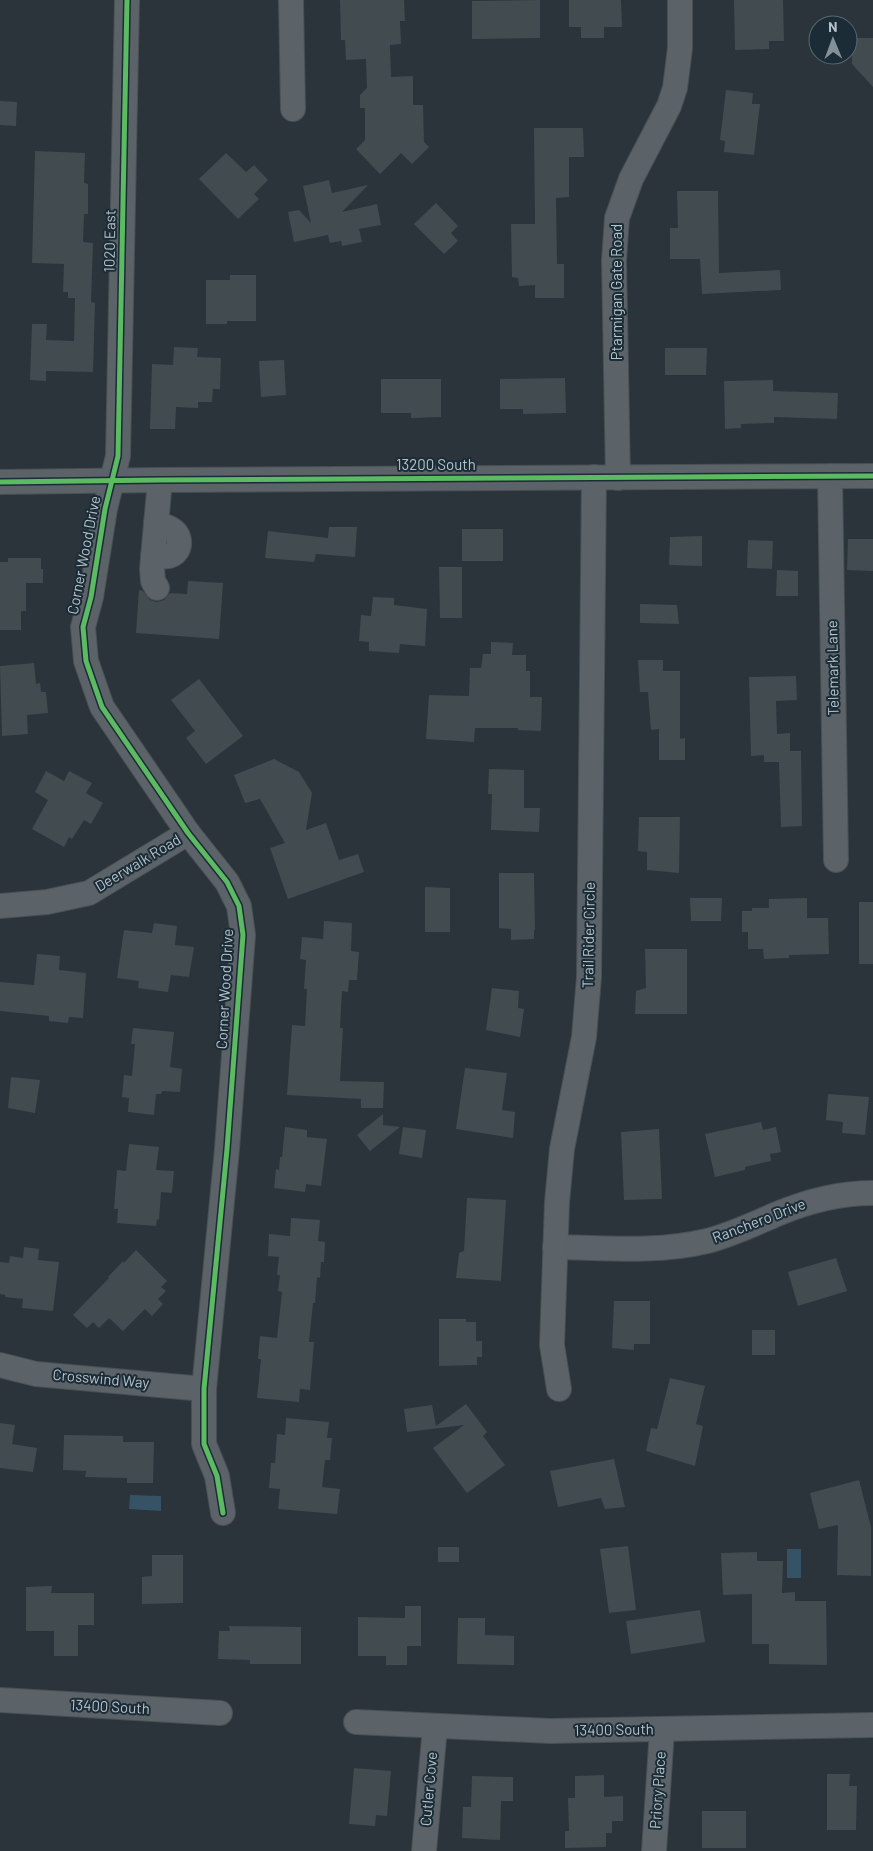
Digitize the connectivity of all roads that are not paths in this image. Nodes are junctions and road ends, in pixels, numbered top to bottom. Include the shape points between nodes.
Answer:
1 (127, 0) edge
2 (291, 0) edge
3 (680, 0) edge
4 (293, 108) dead end
5 (830, 476) junction
6 (873, 476) edge
7 (594, 477) junction
8 (618, 478) junction
9 (160, 480) junction
10 (0, 482) edge
11 (111, 482) junction
12 (157, 588) dead end
13 (188, 833) junction
14 (836, 860) dead end
15 (0, 906) edge
16 (873, 1193) edge
17 (555, 1247) junction
18 (0, 1365) edge
19 (204, 1388) junction
20 (558, 1389) dead end
21 (223, 1513) dead end
22 (0, 1700) edge
23 (220, 1713) dead end
24 (356, 1722) dead end
25 (873, 1725) edge
26 (435, 1726) junction
27 (662, 1730) junction
28 (424, 1851) edge
29 (654, 1851) edge

1 - 11 street, 1020 East via 118,456
2 - 4 street
3 - 8 street, Ptarmigan Gate Road via 680,48 675,88 631,179 617,218 614,260
5 - 6 street, 13200 South
5 - 8 street, 13200 South
5 - 14 street, Telemark Lane
7 - 8 street, 13200 South
7 - 9 street, 13200 South
7 - 17 street, Trail Rider Circle via 588,992 584,1037 562,1149
9 - 11 street, 13200 South
9 - 12 street via 153,556 153,581
10 - 11 street, 13200 South
11 - 13 street, Corner Wood Drive via 83,627 86,661 102,707
13 - 15 street, Deerwalk Road via 89,893 47,902
13 - 19 street, Corner Wood Drive via 227,882 238,906 243,935
16 - 17 street, Ranchero Drive via 840,1195 808,1202 708,1241 640,1249
17 - 20 street, Trail Rider Circle via 552,1345
18 - 19 street, Crosswind Way via 36,1374
19 - 21 street, Corner Wood Drive via 204,1444 216,1476
22 - 23 street, 13400 South
24 - 26 street, 13400 South
25 - 27 street, 13400 South
26 - 27 street, 13400 South via 550,1731
26 - 28 street, Cutler Cove
27 - 29 street, Priory Place

